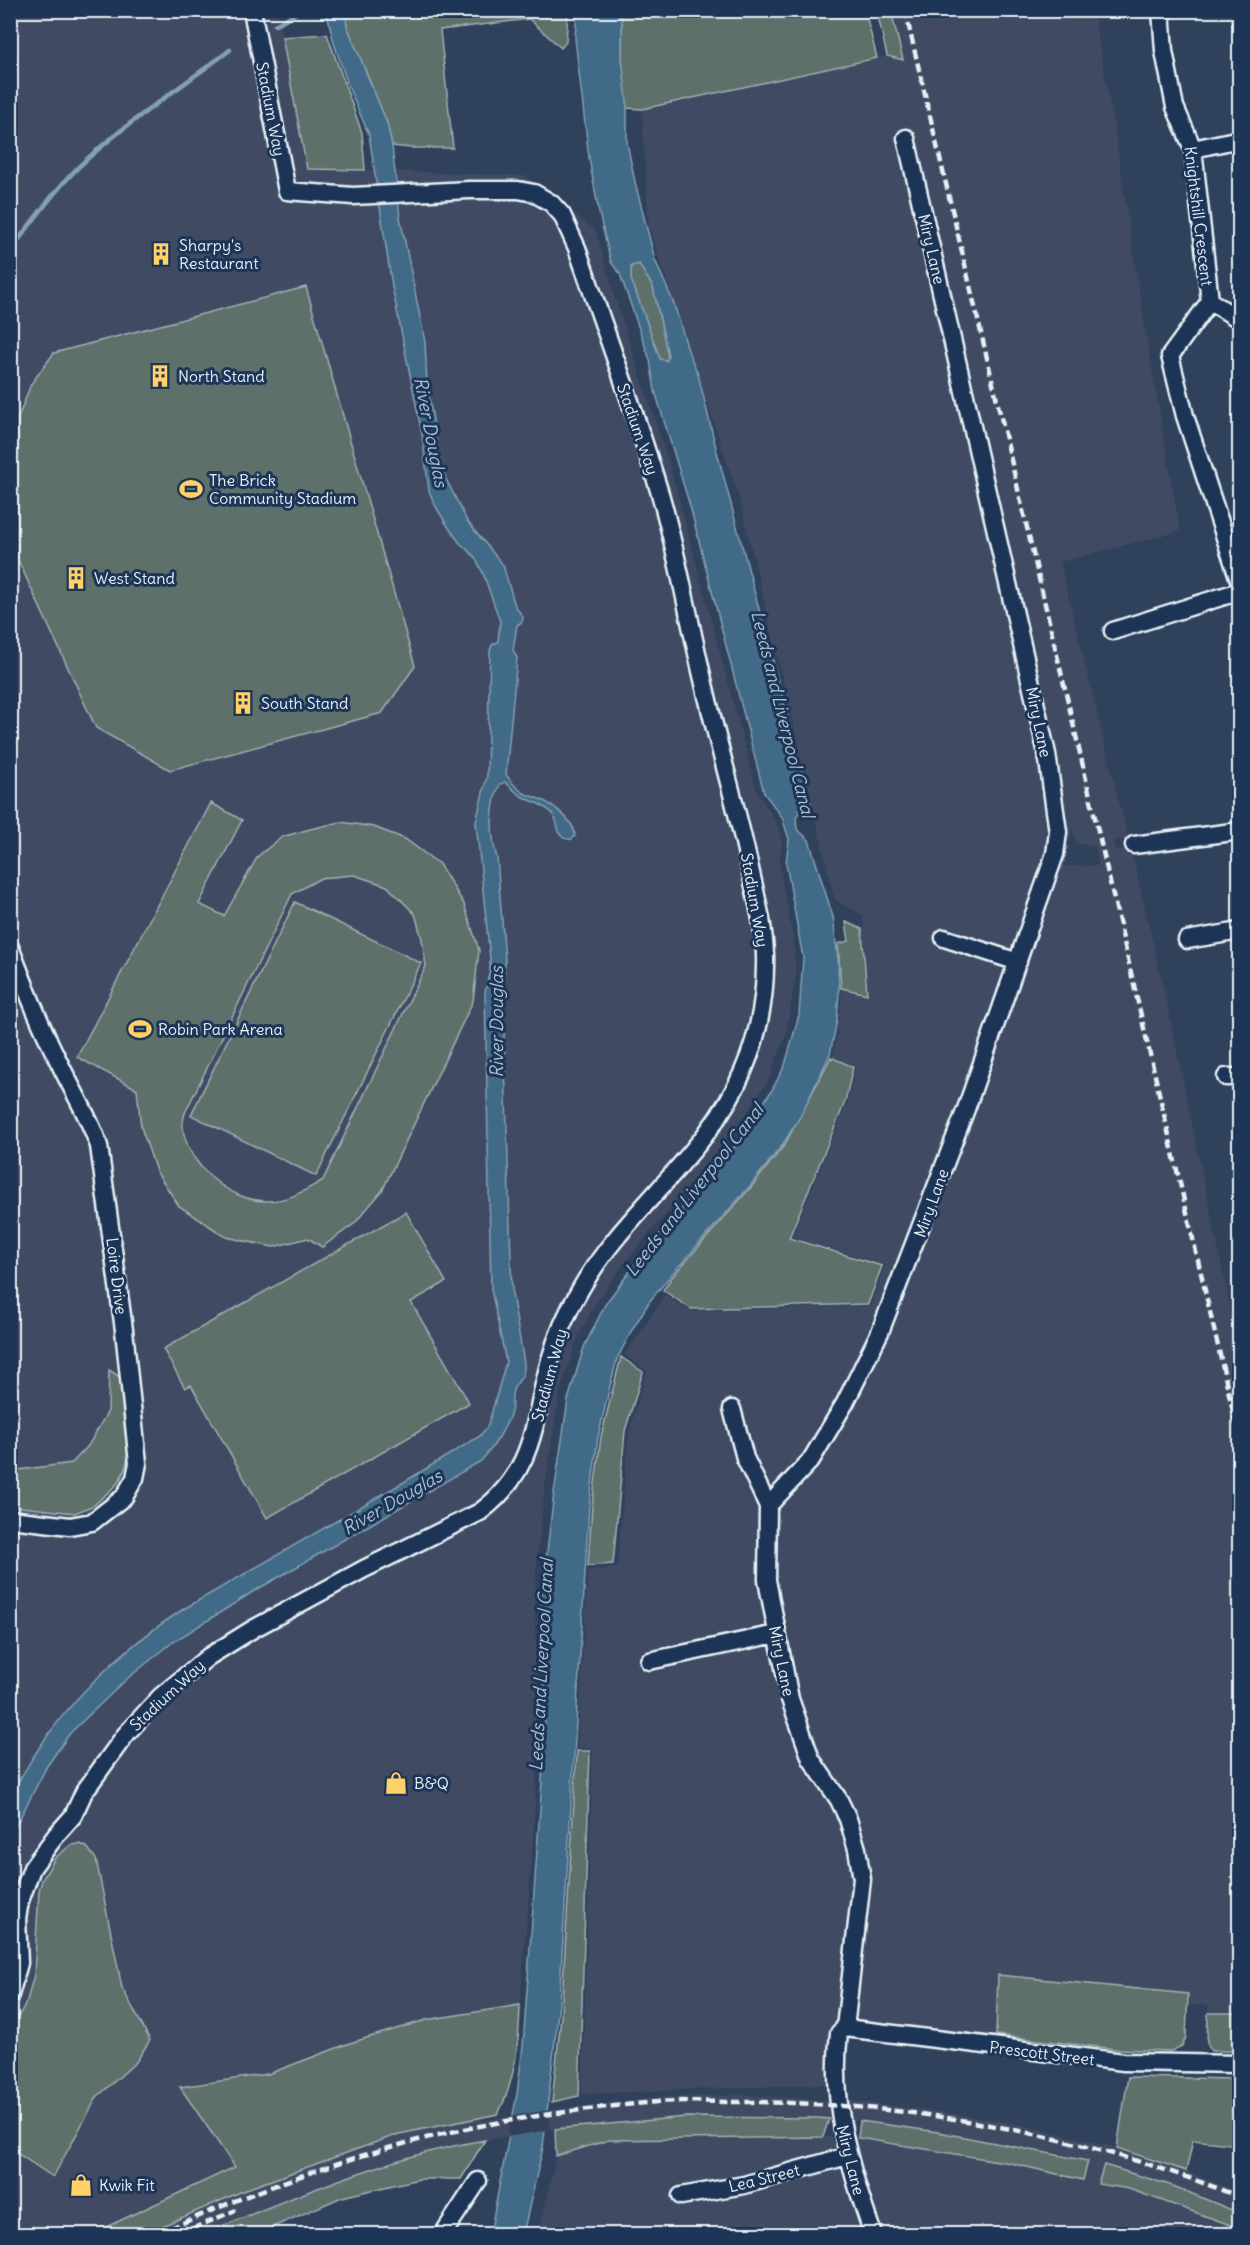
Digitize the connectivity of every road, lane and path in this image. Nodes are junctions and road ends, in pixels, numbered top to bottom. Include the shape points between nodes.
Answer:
1 (252, 10) edge
2 (1161, 10) edge
3 (906, 138) dead end
4 (1239, 140) edge
5 (1193, 149) junction
6 (1210, 302) junction
7 (1239, 317) edge
8 (1239, 582) edge
9 (1239, 591) edge
10 (1113, 631) dead end
11 (1239, 831) edge
12 (1134, 845) dead end
13 (1239, 931) edge
14 (944, 938) dead end
15 (1187, 940) dead end
16 (10, 947) edge
17 (1018, 962) junction
18 (732, 1409) dead end
19 (768, 1506) junction
20 (10, 1520) edge
21 (776, 1634) junction
22 (649, 1661) dead end
23 (10, 1995) edge
24 (845, 2028) junction
25 (1239, 2064) edge
26 (847, 2156) junction
27 (478, 2181) dead end
28 (681, 2196) dead end
29 (867, 2233) edge
30 (443, 2235) edge

1 - 23 street, Stadium Way via 288,191 353,196 500,190 534,193 551,202 562,215 577,248 661,498 764,934 763,999 744,1070 716,1121 606,1250 582,1286 551,1357 526,1456 513,1479 480,1512 364,1569 227,1644 160,1698 126,1734 25,1883 17,1919 19,1963
2 - 5 street, Knightshill Crescent via 1175,107
3 - 17 street, Miry Lane via 1047,754 1058,832 1055,854
4 - 5 street
5 - 6 street, Knightshill Crescent
6 - 7 street
6 - 8 street, Knightshill Crescent via 1170,356 1185,416
9 - 10 street
11 - 12 street
13 - 15 street
14 - 17 street
16 - 20 street, Loire Drive via 42,1027 99,1146 138,1463 124,1497 92,1522 70,1526
17 - 19 street, Miry Lane via 880,1332 811,1460
18 - 19 street via 745,1458
19 - 21 street, Miry Lane via 767,1580
21 - 22 street
21 - 24 street, Miry Lane via 790,1700 811,1759 839,1800 857,1850 862,1879
24 - 25 street, Prescott Street via 1124,2062
24 - 26 street, Miry Lane via 839,2033 836,2063
26 - 28 street, Lea Street via 744,2185
26 - 29 street, Miry Lane
27 - 30 street

